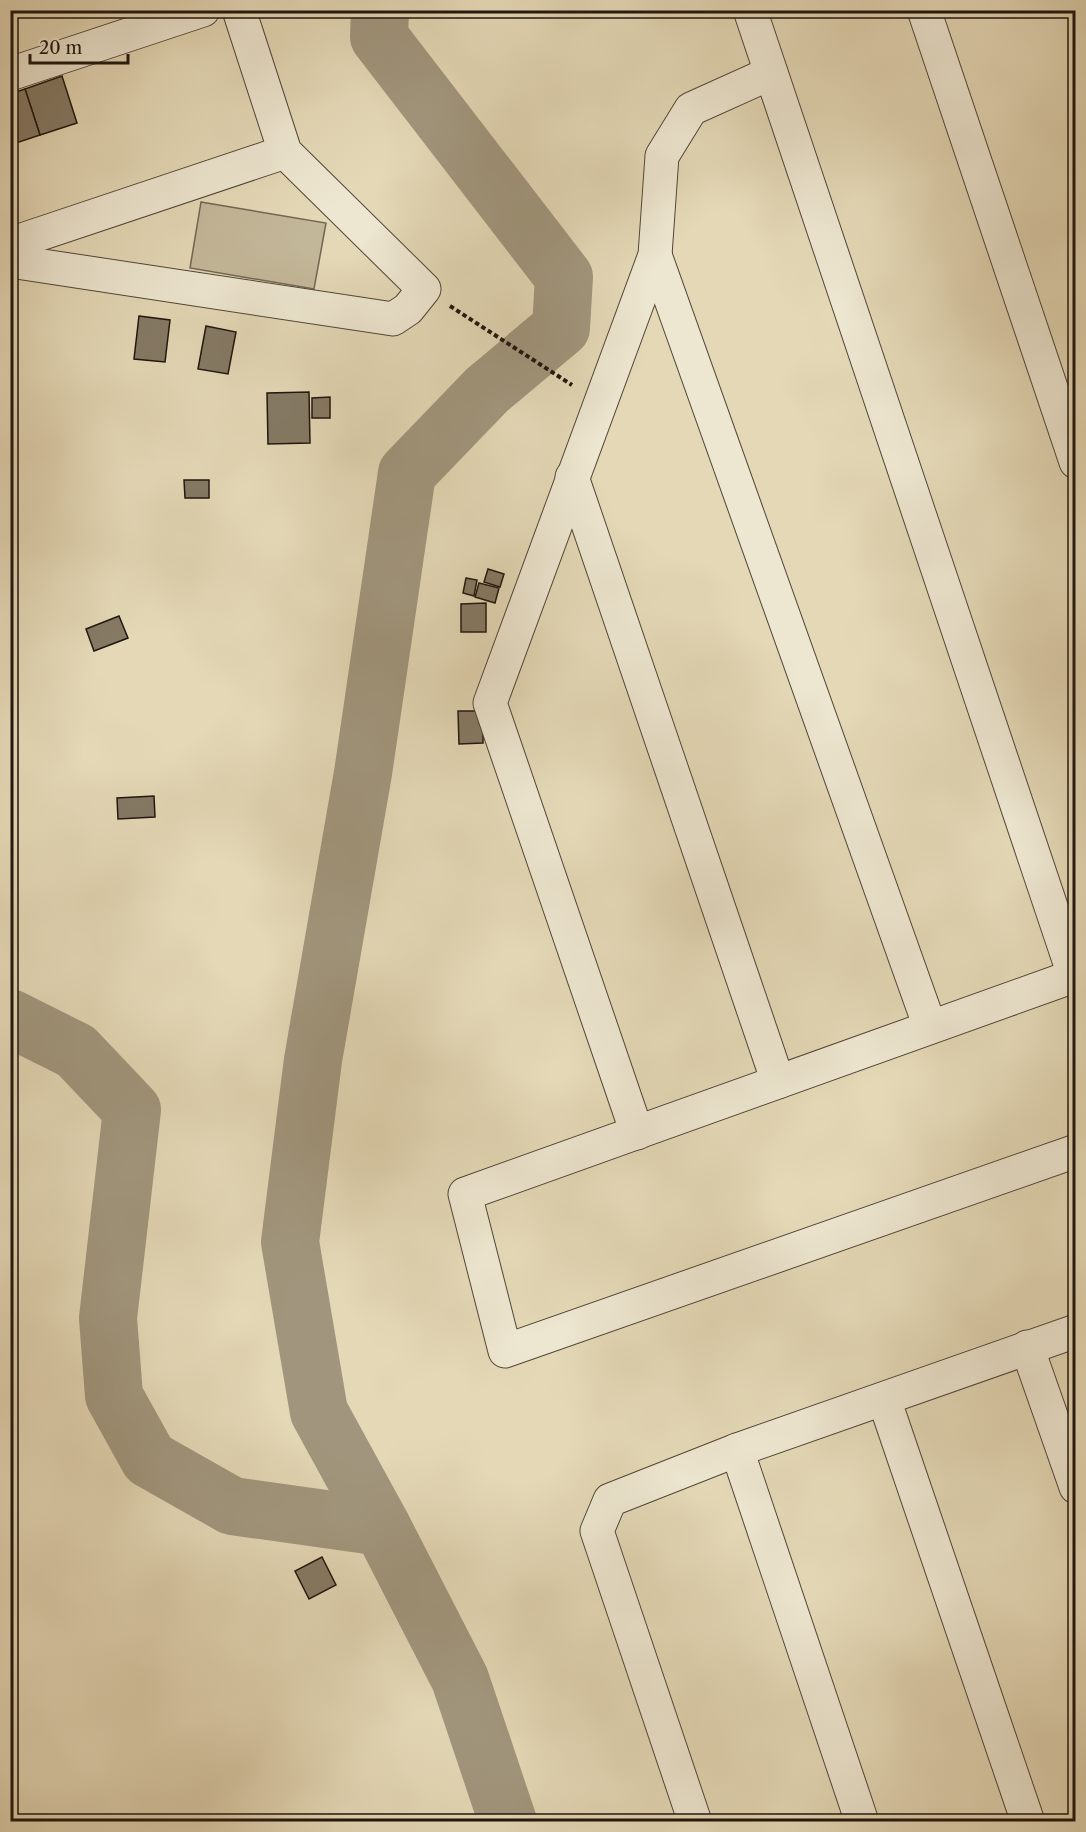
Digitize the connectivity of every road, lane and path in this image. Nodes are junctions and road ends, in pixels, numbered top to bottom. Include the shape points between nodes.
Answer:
1 (203, 10) edge
2 (238, 10) edge
3 (750, 10) edge
4 (924, 10) edge
5 (771, 73) junction
6 (10, 74) edge
7 (285, 152) junction
8 (10, 244) edge
9 (655, 255) junction
10 (10, 261) edge
11 (463, 314) dead end
12 (549, 372) dead end
13 (1076, 462) edge
14 (572, 477) junction
15 (1075, 979) edge
16 (930, 1027) junction
17 (778, 1082) junction
18 (637, 1133) junction
19 (1076, 1151) edge
20 (1076, 1331) edge
21 (1027, 1347) junction
22 (884, 1399) junction
23 (737, 1450) junction
24 (1076, 1487) edge
25 (695, 1821) edge
26 (862, 1821) edge
27 (1028, 1821) edge

1 - 6 street
2 - 7 street
3 - 5 street
4 - 13 street
5 - 9 street via 691,109 662,156
5 - 15 street
7 - 8 street
7 - 10 street via 424,289 408,309 393,319
9 - 14 street
9 - 16 street
11 - 12 path
14 - 17 street
14 - 18 street via 490,703
15 - 16 street
16 - 17 street
17 - 18 street
18 - 19 street via 465,1194 505,1351
20 - 21 street
21 - 22 street
21 - 24 street
22 - 23 street
22 - 27 street
23 - 25 street via 610,1500 597,1531
23 - 26 street

